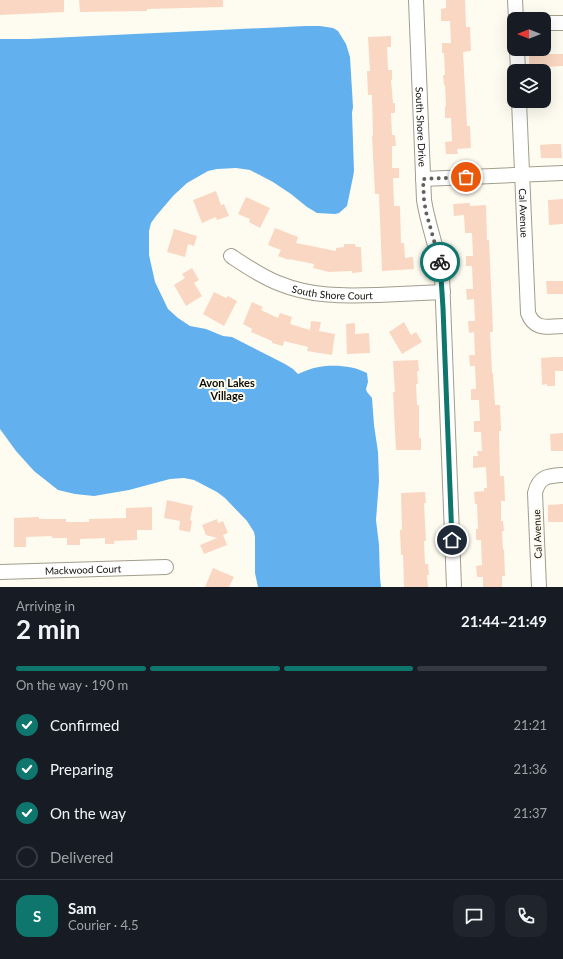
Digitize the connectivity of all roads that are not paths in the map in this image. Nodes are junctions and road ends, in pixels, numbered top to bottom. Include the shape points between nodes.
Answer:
1 (416, 0) edge
2 (515, 0) edge
3 (516, 12) edge
4 (563, 23) edge
5 (551, 24) edge
6 (519, 108) edge
7 (563, 173) edge
8 (522, 175) junction
9 (423, 179) junction
10 (231, 256) dead end
11 (442, 292) junction
12 (563, 326) edge
13 (563, 475) edge
14 (166, 567) dead end
15 (0, 572) edge
16 (454, 587) edge
17 (539, 587) edge

1 - 9 street, South Shore Drive
2 - 3 street
4 - 5 street
6 - 8 street, Cal Avenue
7 - 8 street
8 - 9 street
8 - 12 street, Cal Avenue via 530,318 538,326
9 - 11 street, South Shore Drive via 426,212 440,263
10 - 11 street, South Shore Court via 273,281 323,295
11 - 16 street, South Shore Drive
13 - 17 street, Cal Avenue via 548,476 536,487
14 - 15 street, Mackwood Court

